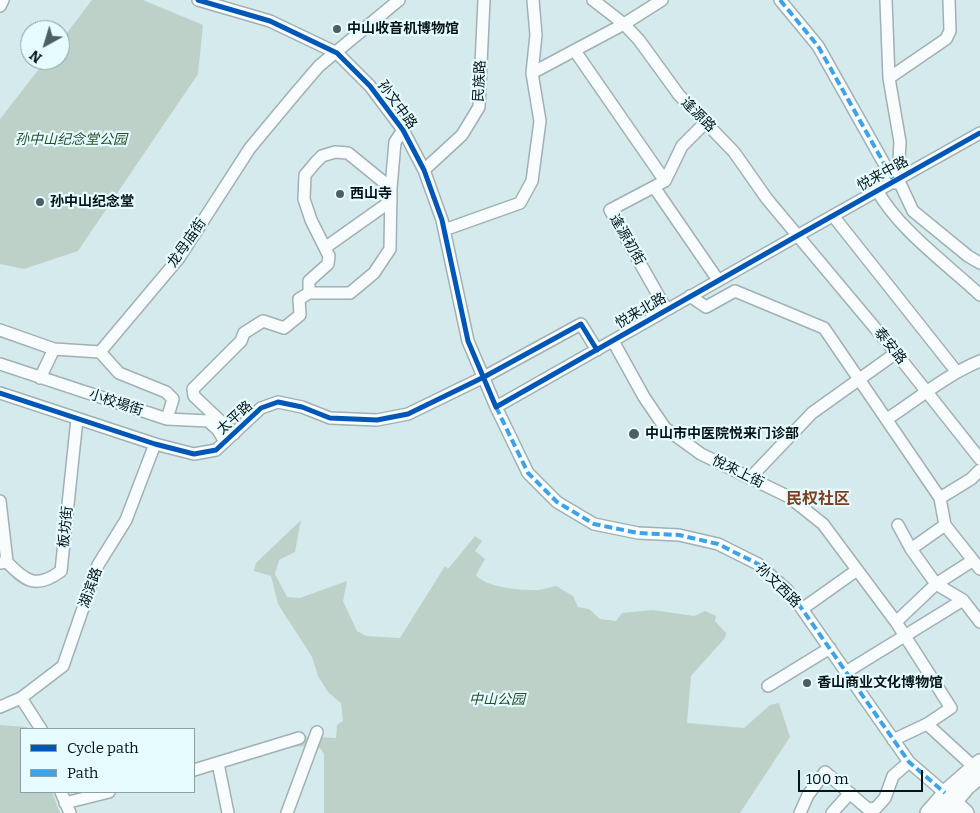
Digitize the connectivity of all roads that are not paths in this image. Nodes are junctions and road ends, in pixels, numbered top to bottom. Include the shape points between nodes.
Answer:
1 (3, 0) edge
2 (198, 0) edge
3 (399, 0) edge
4 (484, 0) edge
5 (533, 0) edge
6 (593, 0) edge
7 (780, 0) edge
8 (886, 0) edge
9 (950, 0) edge
10 (655, 2) edge
11 (0, 6) edge
12 (624, 24) junction
13 (575, 51) junction
14 (337, 53) junction
15 (532, 73) junction
16 (890, 78) junction
17 (705, 123) junction
18 (404, 130) junction
19 (980, 133) edge
20 (424, 170) junction
21 (665, 181) junction
22 (895, 181) junction
23 (654, 187) junction
24 (391, 188) junction
25 (877, 190) junction
26 (391, 202) junction
27 (834, 216) junction
28 (932, 226) junction
29 (444, 230) junction
30 (798, 235) junction
31 (920, 240) junction
32 (326, 247) junction
33 (980, 263) edge
34 (718, 280) junction
35 (309, 293) junction
36 (980, 295) edge
37 (690, 296) junction
38 (666, 309) junction
39 (0, 330) edge
40 (613, 341) junction
41 (54, 349) junction
42 (596, 350) junction
43 (100, 352) junction
44 (896, 353) junction
45 (980, 361) edge
46 (0, 364) edge
47 (956, 371) junction
48 (484, 377) junction
49 (40, 378) junction
50 (858, 379) junction
51 (0, 393) edge
52 (928, 393) junction
53 (496, 407) junction
54 (77, 419) junction
55 (167, 419) junction
56 (887, 419) junction
57 (234, 434) junction
58 (225, 442) junction
59 (155, 444) junction
60 (980, 459) edge
61 (980, 470) edge
62 (751, 477) junction
63 (940, 498) junction
64 (0, 501) edge
65 (898, 525) dead end
66 (946, 525) junction
67 (911, 549) junction
68 (4, 562) edge
69 (976, 565) edge
70 (857, 570) junction
71 (936, 584) junction
72 (963, 600) junction
73 (802, 609) junction
74 (896, 622) junction
75 (980, 622) edge
76 (905, 636) junction
77 (830, 648) junction
78 (846, 672) junction
79 (768, 686) dead end
80 (21, 698) junction
81 (0, 707) edge
82 (927, 724) junction
83 (40, 728) edge
84 (317, 732) dead end
85 (298, 738) dead end
86 (893, 740) junction
87 (909, 762) junction
88 (218, 763) junction
89 (978, 769) edge
90 (195, 770) edge
91 (61, 793) edge
92 (106, 793) edge
93 (850, 793) junction
94 (948, 803) edge
95 (67, 808) edge
96 (228, 813) edge
97 (287, 813) edge
98 (800, 813) edge
99 (832, 813) edge
100 (928, 813) edge
101 (966, 813) edge

1 - 11 street
2 - 14 street, 孙文中路 via 270,21
3 - 14 street, 龙母庙街
4 - 20 street, 民族路 via 479,107 462,135
5 - 15 street via 536,34
6 - 12 street, 逢源路
7 - 22 street via 818,46
8 - 16 street
9 - 16 street via 950,30 946,39
10 - 12 street
12 - 13 street
12 - 17 street, 逢源路 via 678,95
13 - 15 street
13 - 21 street
14 - 18 street, 孙文中路 via 370,86
14 - 43 street, 龙母庙街 via 319,66 250,148 179,258
15 - 29 street via 540,121 532,181 520,203
16 - 22 street via 900,142
17 - 21 street via 682,146
17 - 30 street, 逢源路 via 734,152 767,199
18 - 20 street, 孙文中路
18 - 24 street via 395,142
19 - 22 street, 悦来中路
20 - 29 street, 孙文中路
21 - 23 street, 逢源初街
22 - 25 street, 悦来中路
22 - 28 street via 913,211
23 - 34 street
23 - 38 street, 逢源初街 via 610,210
24 - 26 street
24 - 32 street via 348,153 322,156 305,176 304,199
25 - 27 street, 悦来中路
25 - 31 street via 884,203
26 - 32 street
26 - 35 street via 390,249 374,274 350,293
27 - 30 street, 悦来中路
27 - 47 street
28 - 31 street
28 - 33 street
29 - 48 street, 孙文中路 via 468,341
30 - 34 street, 悦来北路
30 - 44 street, 泰安路
31 - 36 street
32 - 35 street via 328,264 309,281
34 - 37 street, 悦来北路
35 - 57 street via 299,299 300,315 284,328 263,322 244,333 241,341 193,389 194,396
37 - 38 street, 悦来北路
37 - 50 street via 706,307 735,291 824,328
38 - 40 street, 悦来北路
39 - 41 street
40 - 42 street, 悦来北路
40 - 62 street, 悅來上街 via 665,428 701,454
41 - 43 street
41 - 49 street
42 - 48 street, 太平路 via 581,324
42 - 53 street, 悦来北路
43 - 55 street via 119,373 166,392 173,399
44 - 50 street
44 - 52 street, 泰安路
45 - 47 street
46 - 49 street, 小校場街
47 - 52 street
48 - 53 street, 孙文中路
48 - 57 street, 太平路 via 408,414 377,420 330,418 278,402 261,408
49 - 55 street, 小校場街
50 - 56 street
50 - 62 street via 812,413
51 - 54 street, 太平路
52 - 56 street
52 - 60 street, 泰安路
53 - 73 street, 孙文西路 via 528,473 557,502 594,524 638,533 679,535 718,544 758,564 787,590
54 - 59 street, 太平路
54 - 68 street, 板坊街 via 61,571 51,578 33,582
55 - 58 street, 小校場街 via 208,421
56 - 63 street
57 - 58 street, 太平路
58 - 59 street, 太平路 via 216,450 194,454
59 - 80 street, 湖滨路 via 126,520 98,565 63,666
61 - 63 street
62 - 70 street, 悅來上街 via 789,498 823,524
63 - 66 street
64 - 68 street
65 - 67 street
66 - 67 street
66 - 69 street
67 - 71 street
69 - 71 street
70 - 73 street
70 - 74 street, 悅來上街
71 - 72 street
71 - 74 street
72 - 75 street
72 - 76 street
73 - 77 street, 孙文西路
74 - 76 street, 悅來上街
76 - 78 street
76 - 82 street, 悅來上街 via 951,708
77 - 78 street, 孙文西路
77 - 79 street
78 - 86 street, 孙文西路
80 - 81 street, 湖滨路
80 - 83 street
82 - 86 street
82 - 89 street
84 - 97 street
85 - 88 street
86 - 87 street, 孙文西路
87 - 93 street via 893,776 885,798 876,808 868,809
87 - 94 street, 孙文西路
88 - 90 street
88 - 96 street
89 - 94 main road via 967,786
91 - 95 street
92 - 95 street
93 - 98 street via 825,772 808,795
93 - 99 street
94 - 100 main road
94 - 101 main road, 孙文西路

